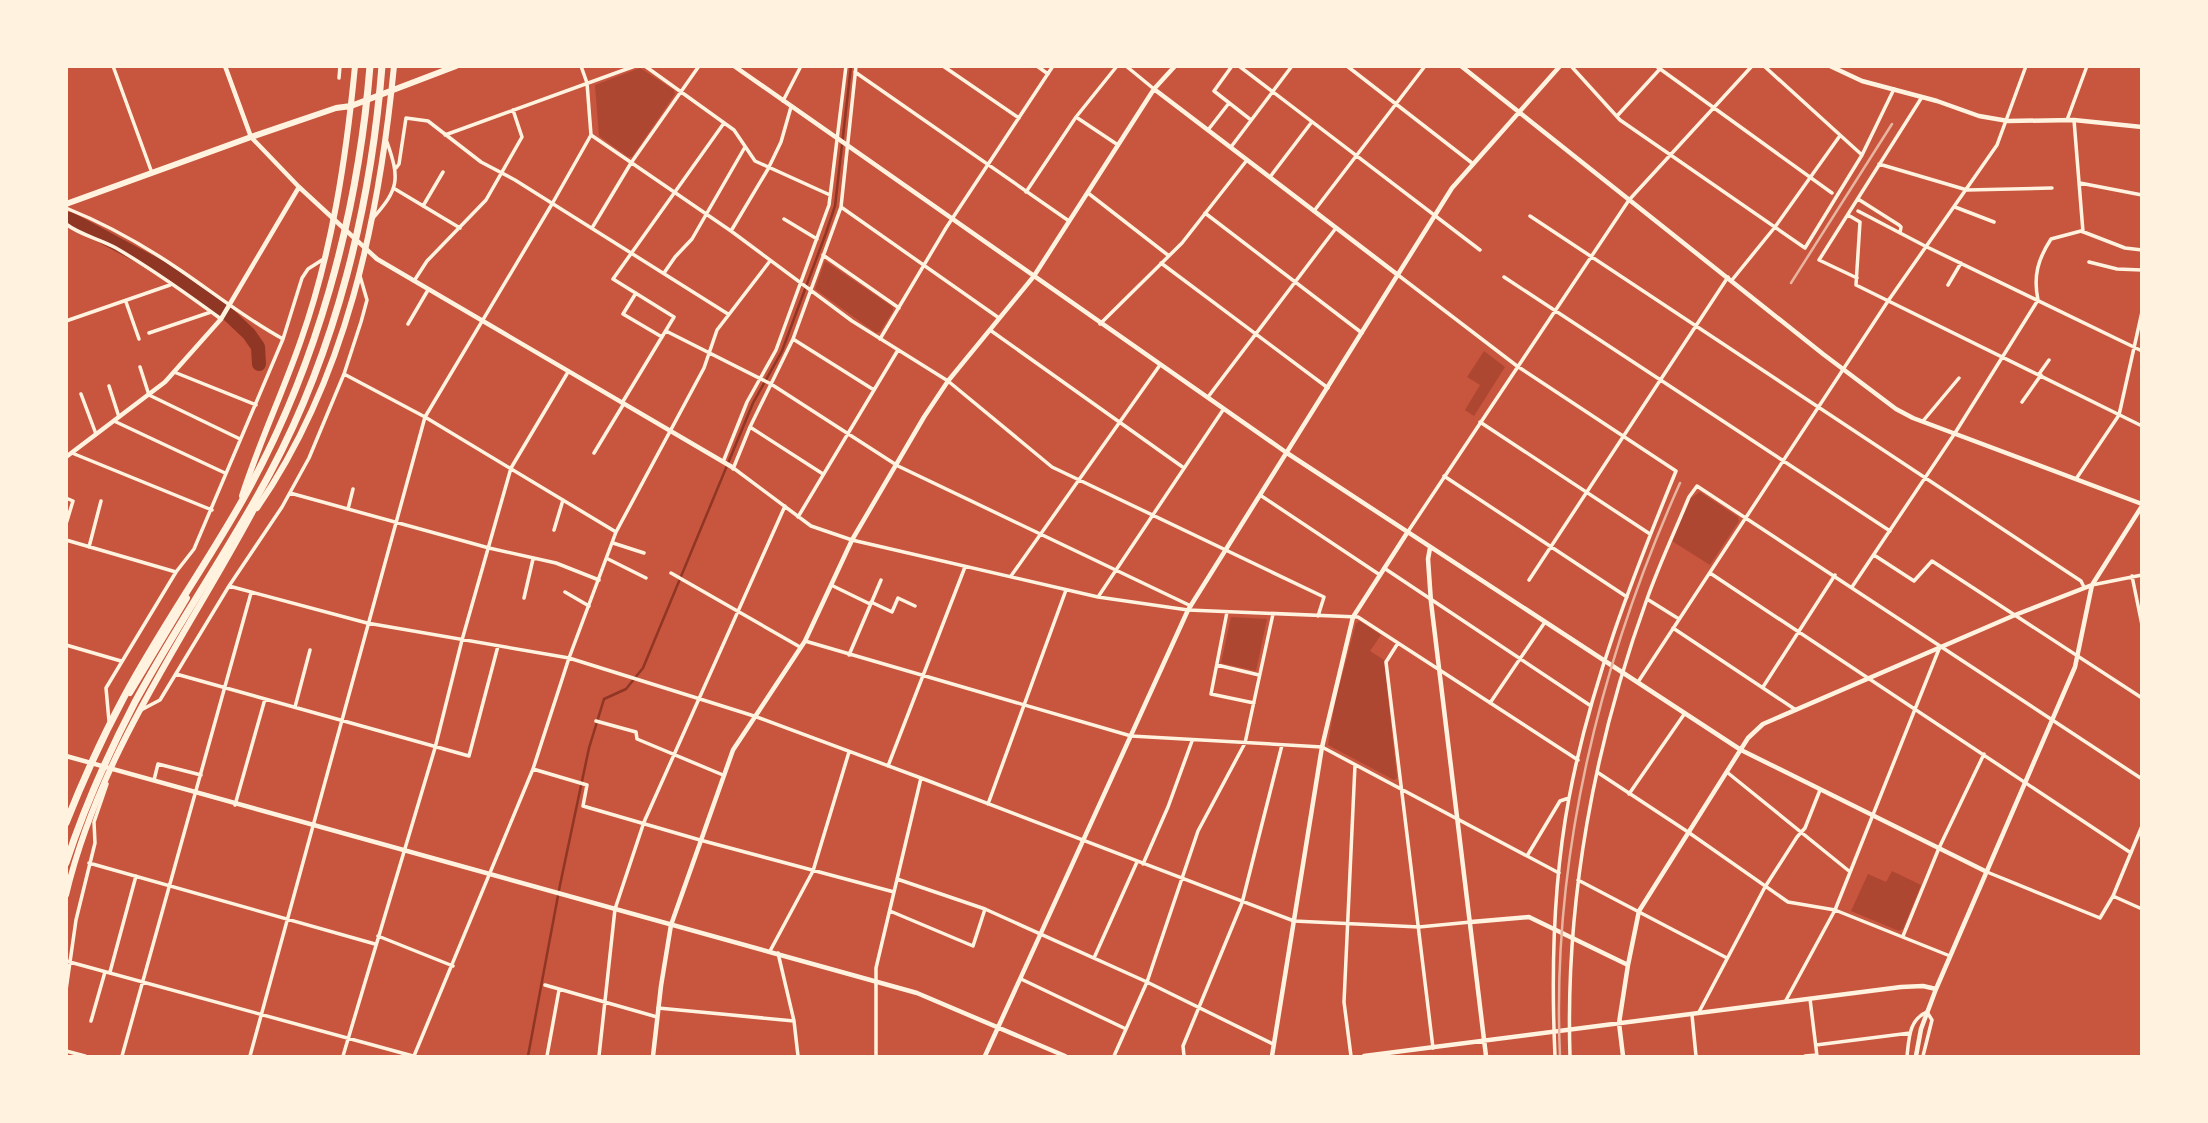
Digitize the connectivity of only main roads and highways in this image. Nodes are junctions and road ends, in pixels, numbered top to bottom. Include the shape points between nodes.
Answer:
1 (355, 66) edge
2 (370, 66) edge
3 (382, 66) edge
4 (394, 66) edge
5 (456, 66) edge
6 (392, 91) junction
7 (351, 106) junction
8 (66, 206) edge
9 (290, 406) dead end
10 (300, 412) dead end
11 (235, 518) junction
12 (247, 522) junction
13 (67, 811) edge
14 (66, 823) edge
15 (66, 863) edge
16 (66, 895) edge

1 - 7 highway
2 - 14 highway via 356,172 339,252 287,407 242,501 124,697
3 - 15 highway via 360,217 342,291 315,370 271,471 115,742
4 - 6 highway
5 - 6 highway
6 - 7 highway
6 - 12 highway via 366,248 346,322 280,475
7 - 8 highway via 251,137
7 - 11 highway via 325,259 302,339
9 - 11 highway
10 - 12 highway
11 - 13 highway via 110,727
12 - 16 highway via 109,768

